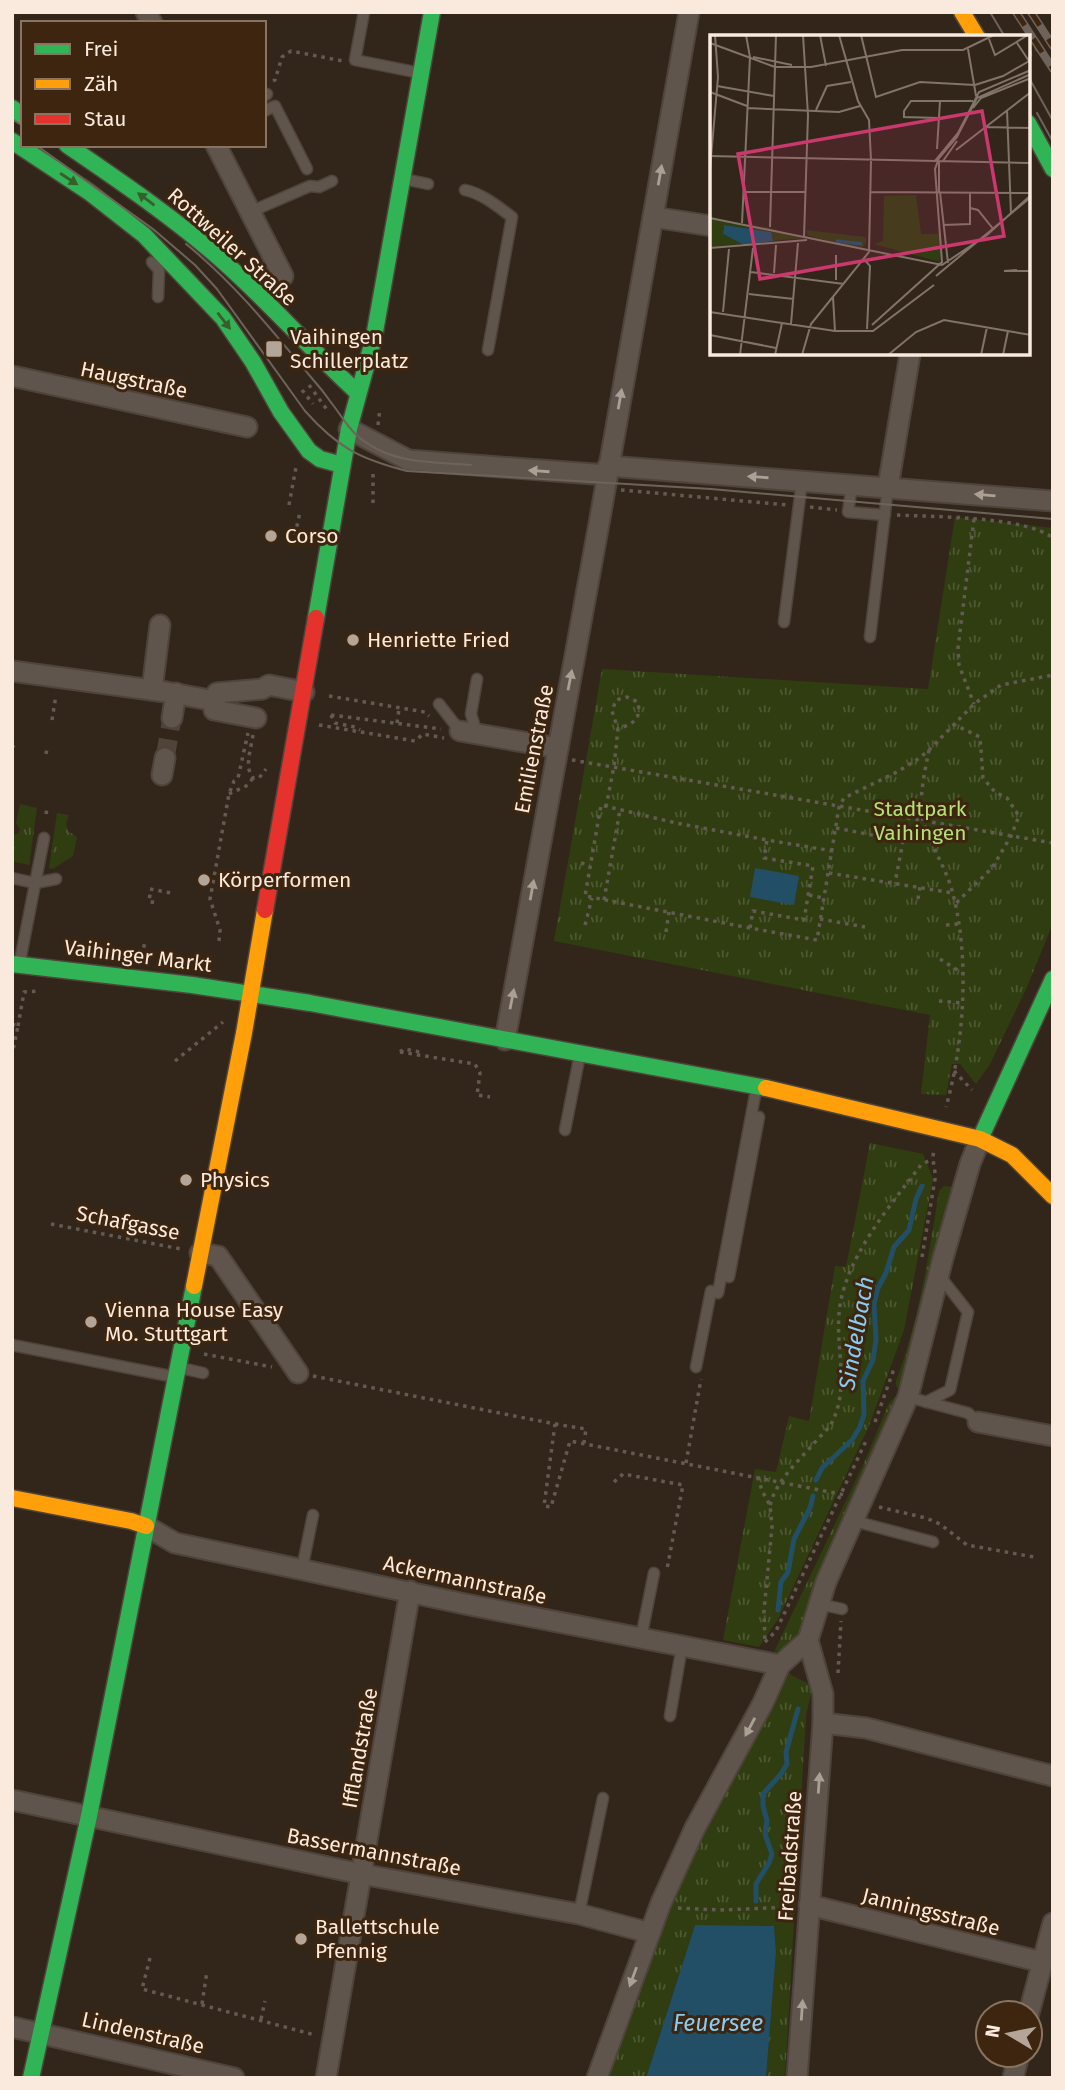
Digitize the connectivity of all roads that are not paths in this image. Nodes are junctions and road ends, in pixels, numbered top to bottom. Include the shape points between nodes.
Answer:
1 (364, 12) edge
2 (432, 12) edge
3 (688, 12) edge
4 (962, 12) edge
5 (977, 35) edge
6 (421, 73) junction
7 (266, 110) edge
8 (1030, 127) edge
9 (21, 147) edge
10 (70, 147) edge
11 (217, 147) edge
12 (307, 169) dead end
13 (1053, 169) edge
14 (402, 178) junction
15 (331, 181) dead end
16 (428, 184) dead end
17 (465, 190) dead end
18 (250, 212) junction
19 (653, 217) junction
20 (710, 226) edge
21 (143, 245) junction
22 (179, 270) junction
23 (283, 276) dead end
24 (488, 350) dead end
25 (910, 355) edge
26 (12, 376) edge
27 (358, 393) junction
28 (247, 427) dead end
29 (349, 429) junction
30 (341, 465) junction
31 (607, 477) junction
32 (802, 480) junction
33 (852, 485) junction
34 (888, 487) junction
35 (1053, 501) edge
36 (885, 515) junction
37 (784, 622) dead end
38 (160, 625) dead end
39 (870, 637) dead end
40 (12, 671) edge
41 (477, 679) dead end
42 (152, 690) junction
43 (304, 692) junction
44 (176, 694) junction
45 (215, 701) junction
46 (439, 704) dead end
47 (172, 718) tunnel mouth
48 (256, 718) road end
49 (462, 735) junction
50 (558, 748) junction
51 (44, 838) dead end
52 (12, 878) edge
53 (56, 879) dead end
54 (35, 883) junction
55 (15, 965) edge
56 (1053, 979) edge
57 (251, 994) junction
58 (505, 1040) junction
59 (580, 1054) junction
60 (757, 1086) junction
61 (759, 1117) dead end
62 (565, 1130) dead end
63 (980, 1139) junction
64 (1052, 1194) edge
65 (200, 1252) junction
66 (721, 1275) junction
67 (939, 1275) junction
68 (12, 1345) edge
69 (696, 1367) road end
70 (176, 1372) junction
71 (203, 1373) dead end
72 (298, 1373) road end
73 (917, 1400) junction
74 (978, 1422) joint
75 (1053, 1436) edge
76 (12, 1498) edge
77 (313, 1514) dead end
78 (854, 1521) junction
79 (146, 1526) junction
80 (933, 1542) dead end
81 (302, 1569) junction
82 (654, 1573) dead end
83 (410, 1591) junction
84 (819, 1604) junction
85 (842, 1609) road end
86 (641, 1638) junction
87 (808, 1640) junction
88 (682, 1646) junction
89 (780, 1665) junction
90 (670, 1716) dead end
91 (823, 1723) junction
92 (1053, 1776) edge
93 (603, 1798) dead end
94 (12, 1800) edge
95 (89, 1816) junction
96 (361, 1874) junction
97 (809, 1905) junction
98 (579, 1914) junction
99 (1053, 1923) edge
100 (650, 1933) junction
101 (1042, 1962) junction
102 (1033, 1999) edge
103 (12, 2026) edge
104 (42, 2034) junction
105 (31, 2078) edge
106 (234, 2078) edge
107 (326, 2078) edge
108 (597, 2078) edge
109 (797, 2078) edge

1 - 6 lane via 355,60
2 - 6 main road
19 -> 3 street, Emilienstraße
4 - 5 main road
6 - 14 main road
7 - 12 lane via 275,106
8 - 13 main road
9 -> 21 main road via 89,192
27 -> 10 main road, Rottweiler Straße via 188,232
11 - 18 street
14 - 16 lane
14 - 27 main road
15 - 18 lane
17 - 24 lane via 512,217
18 - 23 street
19 - 20 street
31 -> 19 street, Emilienstraße
21 - 22 main road
21 - 22 lane via 159,270 159,292
22 -> 30 main road via 223,318 297,437 320,459
25 - 34 street
26 - 28 street, Haugstraße
27 - 29 main road
29 - 30 main road
31 -> 29 street via 408,460 390,444
30 - 43 main road
32 -> 31 street
50 -> 31 street, Emilienstraße
32 - 33 street
32 - 37 lane
33 - 34 street
33 - 36 lane via 848,512
35 -> 34 street
34 - 36 lane
36 - 39 lane
38 - 42 street
40 - 42 street
41 - 49 lane
42 - 44 street
43 - 45 street via 269,685 217,693
43 - 57 main road
44 - 45 street
44 - 47 street
45 - 48 street via 214,710
46 - 49 lane
49 - 50 street
58 -> 50 street, Emilienstraße
51 - 54 lane, Vaihinger Markt
52 - 54 lane
53 - 54 lane
54 - 55 lane, Vaihinger Markt
55 - 57 main road, Vaihinger Markt via 44,977 192,985
56 - 63 main road
57 - 58 main road, Vaihinger Markt
57 - 65 main road
58 - 59 main road, Vaihinger Markt
59 - 60 main road, Vaihinger Markt
59 - 62 lane
60 - 63 main road, Vaihinger Markt
60 - 66 lane
61 - 66 lane via 729,1276
63 - 64 main road, Vaihinger Markt via 1012,1155
63 - 67 street
65 - 70 main road
65 - 72 street via 218,1256
66 - 69 lane via 718,1293 711,1291
67 - 73 street
67 - 73 lane via 968,1312 950,1390
68 - 70 lane
70 - 71 lane
70 - 79 main road
73 - 74 lane via 968,1413
73 - 78 street via 871,1504
74 - 75 street
76 - 79 main road
77 - 81 lane
78 - 80 lane
78 - 84 street
79 - 81 street, Ackermannstraße via 175,1543
79 - 95 main road
81 - 83 street, Ackermannstraße
82 - 86 lane
83 - 86 street, Ackermannstraße
83 - 96 street, Ifflandstraße
84 - 85 lane
84 - 87 street
86 - 88 street, Ackermannstraße
87 - 89 street
87 - 91 street, Freibadstraße via 823,1694
88 - 89 street, Ackermannstraße
88 - 90 lane
89 -> 100 street via 695,1828
91 - 92 street via 866,1728
97 -> 91 street, Freibadstraße
93 - 98 lane
94 - 95 street, Bassermannstraße
95 - 96 street, Bassermannstraße
95 - 104 main road
96 - 98 street, Bassermannstraße
96 - 107 street, Ifflandstraße
97 - 101 street, Janningsstraße
109 -> 97 street, Freibadstraße
98 - 100 street, Bassermannstraße
99 - 101 street
100 -> 108 street
101 - 102 street
103 - 104 street, Lindenstraße
104 - 105 main road
104 - 106 street, Lindenstraße

